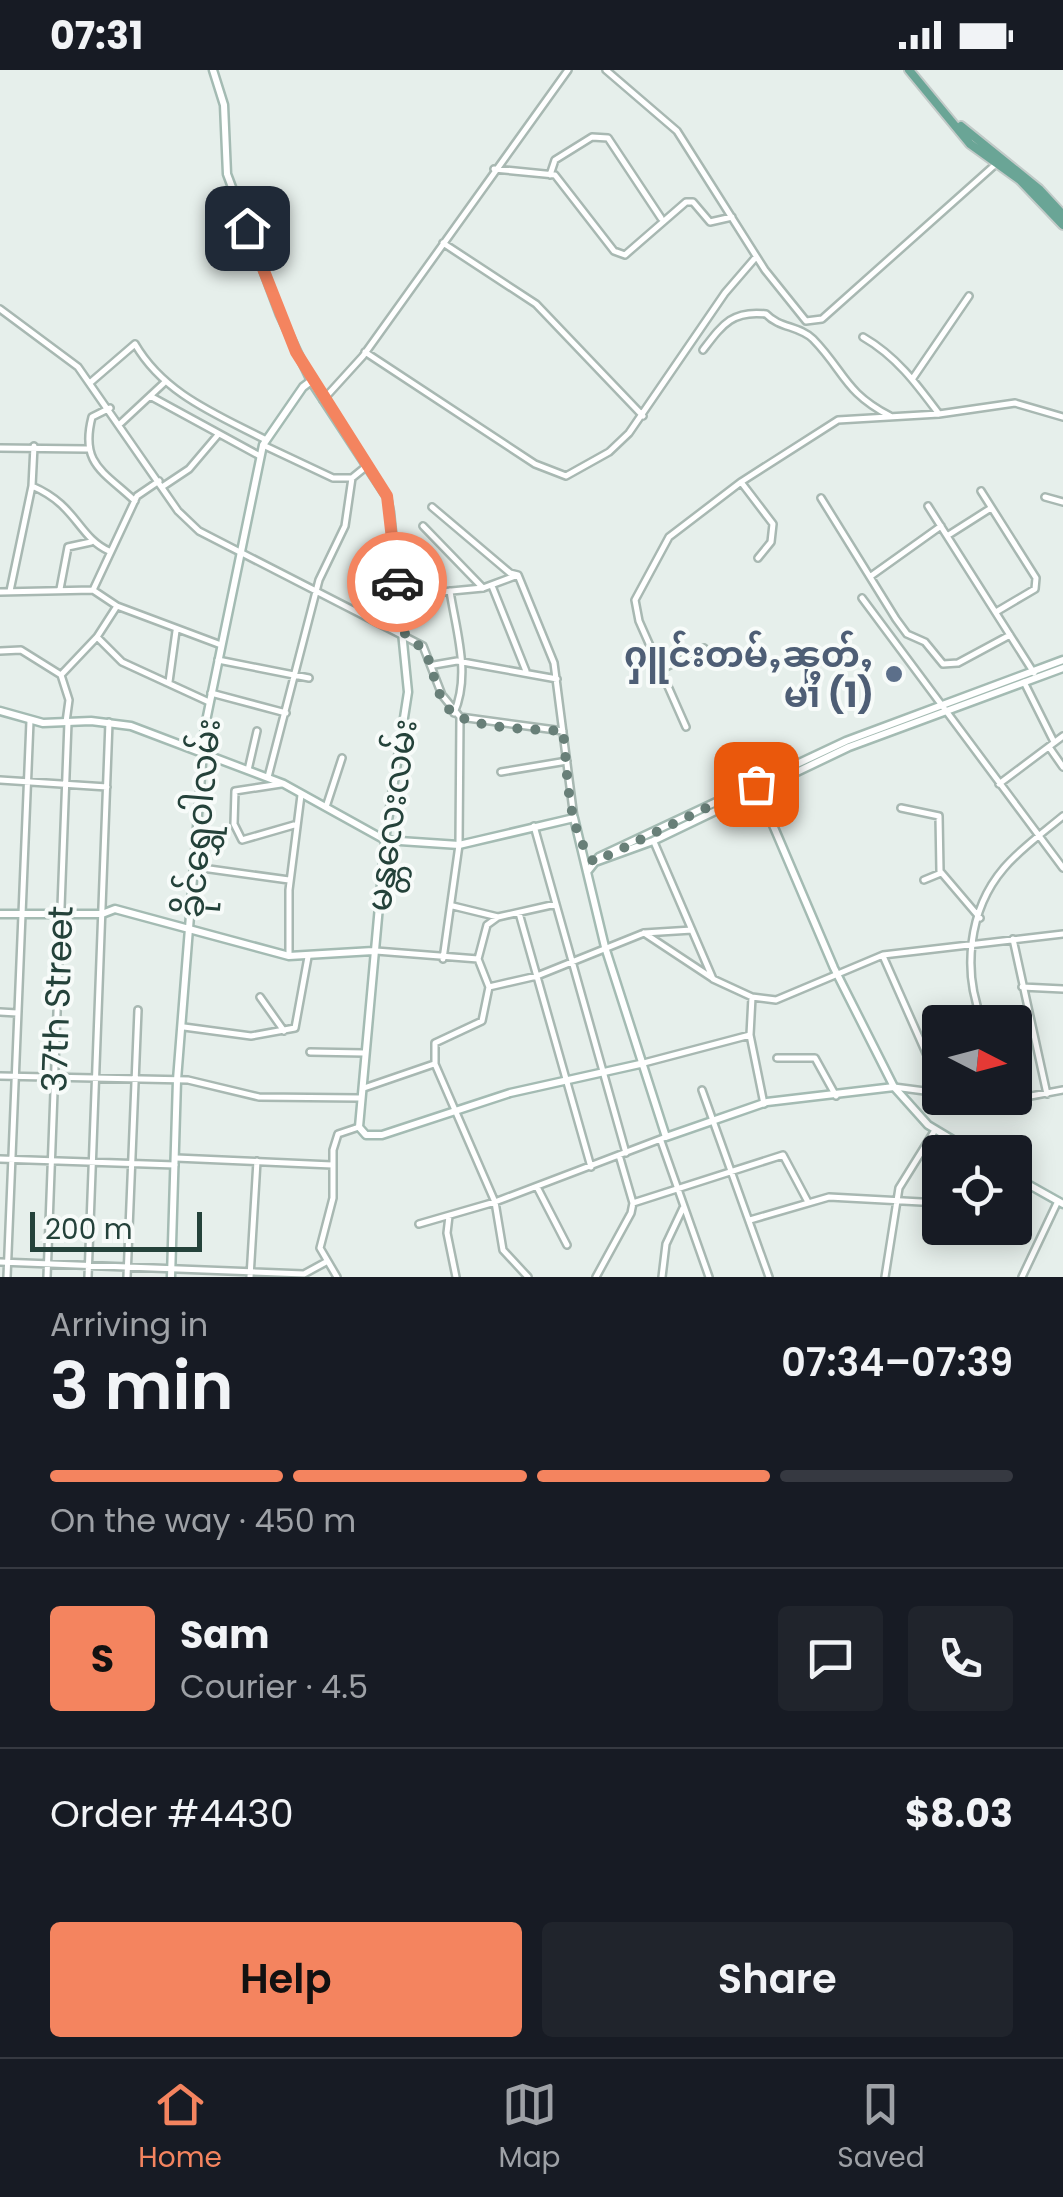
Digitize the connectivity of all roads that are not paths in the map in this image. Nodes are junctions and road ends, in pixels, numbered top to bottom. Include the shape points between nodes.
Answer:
1 (568, 70) edge
2 (606, 70) edge
3 (910, 70) edge
4 (212, 71) edge
5 (928, 94) junction
6 (997, 164) junction
7 (494, 170) junction
8 (550, 175) junction
9 (1063, 214) edge
10 (732, 217) junction
11 (662, 219) junction
12 (1063, 224) edge
13 (444, 243) junction
14 (756, 257) junction
15 (969, 296) dead end
16 (2, 311) edge
17 (0, 321) edge
18 (863, 337) dead end
19 (703, 350) dead end
20 (365, 352) junction
21 (913, 378) junction
22 (312, 381) junction
23 (91, 382) junction
24 (164, 382) junction
25 (150, 396) junction
26 (323, 400) junction
27 (110, 408) junction
28 (938, 414) junction
29 (643, 416) junction
30 (892, 417) junction
31 (1063, 418) edge
32 (121, 424) junction
33 (216, 436) junction
34 (264, 442) junction
35 (34, 446) junction
36 (0, 448) edge
37 (87, 450) junction
38 (260, 456) junction
39 (368, 465) junction
40 (352, 478) junction
41 (741, 482) junction
42 (160, 484) junction
43 (32, 486) junction
44 (982, 491) dead end
45 (1044, 497) dead end
46 (821, 498) dead end
47 (135, 501) junction
48 (1063, 502) edge
49 (432, 506) dead end
50 (928, 506) dead end
51 (991, 508) junction
52 (423, 526) dead end
53 (941, 526) junction
54 (947, 536) junction
55 (90, 542) junction
56 (109, 552) junction
57 (238, 554) junction
58 (758, 558) dead end
59 (518, 575) junction
60 (871, 576) junction
61 (492, 586) junction
62 (483, 588) junction
63 (60, 589) junction
64 (93, 590) junction
65 (316, 591) junction
66 (450, 591) junction
67 (0, 592) edge
68 (10, 592) junction
69 (398, 596) junction
70 (862, 598) dead end
71 (117, 606) junction
72 (996, 612) junction
73 (400, 630) junction
74 (176, 631) junction
75 (1010, 635) junction
76 (97, 637) junction
77 (221, 645) junction
78 (704, 648) dead end
79 (0, 650) edge
80 (218, 660) junction
81 (1063, 660) edge
82 (462, 662) junction
83 (434, 664) junction
84 (1063, 668) edge
85 (660, 670) junction
86 (296, 673) junction
87 (526, 673) junction
88 (1035, 674) junction
89 (62, 675) junction
90 (308, 678) dead end
91 (556, 679) junction
92 (169, 682) junction
93 (1024, 682) junction
94 (210, 697) junction
95 (946, 708) junction
96 (0, 712) edge
97 (287, 713) junction
98 (457, 715) junction
99 (30, 721) junction
100 (67, 722) junction
101 (110, 722) junction
102 (686, 727) dead end
103 (257, 731) dead end
104 (563, 731) junction
105 (1063, 736) edge
106 (1052, 745) junction
107 (202, 754) junction
108 (342, 758) dead end
109 (567, 761) junction
110 (1063, 767) edge
111 (248, 770) junction
112 (501, 772) dead end
113 (268, 777) junction
114 (0, 780) edge
115 (26, 782) junction
116 (284, 784) junction
117 (999, 784) junction
118 (67, 785) junction
119 (107, 788) junction
120 (757, 788) junction
121 (302, 795) junction
122 (325, 808) junction
123 (902, 808) dead end
124 (1063, 816) edge
125 (574, 818) junction
126 (294, 824) junction
127 (534, 826) junction
128 (652, 838) junction
129 (1038, 838) junction
130 (384, 840) junction
131 (459, 845) junction
132 (582, 846) junction
133 (594, 862) junction
134 (194, 866) junction
135 (1063, 868) edge
136 (941, 873) junction
137 (586, 874) junction
138 (290, 880) junction
139 (924, 880) dead end
140 (556, 904) junction
141 (453, 906) junction
142 (519, 913) junction
143 (0, 914) edge
144 (21, 914) junction
145 (102, 914) junction
146 (61, 915) junction
147 (498, 917) junction
148 (980, 918) junction
149 (189, 926) junction
150 (692, 930) junction
151 (644, 933) junction
152 (1063, 934) edge
153 (1013, 940) junction
154 (972, 943) junction
155 (605, 946) junction
156 (373, 950) junction
157 (883, 955) junction
158 (290, 956) junction
159 (308, 958) junction
160 (442, 959) junction
161 (478, 959) junction
162 (572, 961) junction
163 (836, 973) junction
164 (537, 976) junction
165 (713, 979) junction
166 (489, 987) junction
167 (1022, 988) junction
168 (1063, 990) edge
169 (260, 997) dead end
170 (752, 997) junction
171 (977, 1005) edge
172 (138, 1010) dead end
173 (0, 1012) edge
174 (18, 1013) junction
175 (184, 1026) junction
176 (284, 1031) junction
177 (750, 1035) junction
178 (922, 1044) edge
179 (310, 1052) dead end
180 (364, 1053) junction
181 (777, 1058) dead end
182 (434, 1064) junction
183 (640, 1064) junction
184 (604, 1073) junction
185 (0, 1076) edge
186 (15, 1076) junction
187 (53, 1077) junction
188 (96, 1078) junction
189 (136, 1079) junction
190 (177, 1080) junction
191 (567, 1082) junction
192 (894, 1087) junction
193 (361, 1088) junction
194 (702, 1090) dead end
195 (922, 1090) edge
196 (1063, 1090) edge
197 (1047, 1094) junction
198 (836, 1096) junction
199 (1032, 1096) edge
200 (360, 1098) junction
201 (764, 1104) junction
202 (456, 1111) junction
203 (717, 1123) junction
204 (359, 1127) junction
205 (935, 1130) junction
206 (944, 1135) edge
207 (663, 1139) junction
208 (622, 1154) junction
209 (0, 1159) edge
210 (12, 1159) junction
211 (52, 1160) junction
212 (175, 1161) junction
213 (257, 1161) junction
214 (93, 1162) junction
215 (133, 1163) junction
216 (333, 1165) junction
217 (591, 1167) junction
218 (732, 1170) junction
219 (537, 1186) junction
220 (1032, 1186) edge
221 (676, 1188) junction
222 (896, 1199) junction
223 (922, 1201) edge
224 (494, 1202) junction
225 (633, 1202) junction
226 (808, 1202) junction
227 (1060, 1203) edge
228 (683, 1208) junction
229 (450, 1216) junction
230 (750, 1220) junction
231 (419, 1224) dead end
232 (567, 1245) dead end
233 (4, 1262) edge
234 (326, 1262) junction
235 (48, 1264) junction
236 (88, 1266) junction
237 (128, 1266) junction
238 (171, 1268) junction
239 (213, 1268) junction
240 (250, 1274) edge
241 (295, 1276) edge
242 (8, 1277) edge
243 (47, 1277) edge
244 (88, 1277) edge
245 (128, 1277) edge
246 (171, 1277) edge
247 (213, 1277) edge
248 (337, 1277) edge
249 (456, 1277) edge
250 (528, 1277) edge
251 (596, 1277) edge
252 (662, 1277) edge
253 (709, 1277) edge
254 (768, 1277) edge
255 (885, 1277) edge
256 (1022, 1277) edge

1 - 7 street
2 - 10 street via 677,131
3 - 5 main road
4 - 22 main road, မန္တလေးလမ်း via 224,105 227,174
5 - 6 main road via 970,144
5 - 9 main road
6 - 12 main road
6 - 14 street via 822,320 806,321
7 - 8 street
7 - 13 street
8 - 11 street via 562,181 614,251 625,255
8 - 11 street via 555,160 592,137 608,138
10 - 11 street via 710,222 686,202
10 - 14 street
13 - 20 street
13 - 29 street via 536,304
14 - 29 street
15 - 21 street
16 - 17 street
16 - 23 street
18 - 21 street
19 - 30 street via 725,320 766,314 809,336 850,390
20 - 26 street
20 - 29 street via 558,474 574,473 608,452
21 - 28 street
22 - 26 main road, မန္တလေးလမ်း
22 - 34 main road, ခိုင်ရွှေဝါလမ်း
23 - 24 street via 135,344
23 - 27 street
24 - 25 street
24 - 34 street
25 - 32 street
25 - 33 street
26 - 39 main road, မန္တလေးလမ်း
27 - 32 street
27 - 37 street via 92,417
28 - 30 street
28 - 31 street via 1014,404
30 - 41 street via 838,420
32 - 42 street
33 - 38 street
33 - 42 street via 189,469
34 - 38 main road, ခိုင်ရွှေဝါလမ်း
34 - 40 street via 333,478
35 - 36 street
35 - 37 street
35 - 43 street
37 - 47 street via 95,466
38 - 57 main road, ခိုင်ရွှေဝါလမ်း
39 - 40 street
39 - 69 main road, မန္တလေးလမ်း via 387,496
40 - 65 street via 345,526
41 - 58 street via 773,524 771,542
41 - 85 street via 668,537 636,595 639,621
42 - 47 street
42 - 57 street via 198,532
43 - 55 street via 69,507
43 - 68 street
44 - 51 street
45 - 48 street
46 - 60 street
47 - 56 street
49 - 59 street
50 - 53 street
51 - 54 street
51 - 72 street via 1036,578 1035,589
52 - 62 street
53 - 54 street
53 - 60 street
54 - 72 street
55 - 56 street
55 - 63 street via 68,546
56 - 64 street
57 - 65 street
57 - 77 main road, ခိုင်ရွှေဝါလမ်း
59 - 61 street
59 - 91 street
60 - 75 street via 907,634 926,642 943,664 958,663
61 - 62 street
61 - 87 street
62 - 66 street
63 - 64 street
63 - 68 street
64 - 71 street
65 - 73 street
65 - 86 street
66 - 69 street
66 - 82 street
67 - 68 street
69 - 73 main road, မန္တလေးလမ်း
70 - 95 street
71 - 74 street
71 - 76 street
72 - 75 street
73 - 83 street
73 - 130 main road, မန္တလေးလမ်း via 408,692
74 - 77 street
74 - 92 street
75 - 88 street
76 - 89 street
76 - 92 street via 122,662
77 - 80 main road, ခိုင်ရွှေဝါလမ်း
78 - 85 street
79 - 89 street via 21,650
80 - 86 street
80 - 94 main road, ခိုင်ရွှေဝါလမ်း
81 - 88 main road
82 - 83 street
82 - 87 street
82 - 98 street
83 - 98 street via 442,695
84 - 88 main road
85 - 102 street
86 - 90 street
86 - 97 street
87 - 91 street
88 - 93 main road
88 - 95 main road
89 - 100 street, 37th Street
91 - 104 street
92 - 94 street
93 - 95 main road
93 - 106 street
94 - 97 street
94 - 107 main road, ခိုင်ရွှေဝါလမ်း
95 - 117 street
95 - 120 main road
96 - 99 main road
97 - 113 street
98 - 104 street
98 - 131 street
99 - 100 main road
99 - 115 street
100 - 101 main road
100 - 118 street, 37th Street
101 - 107 main road
101 - 119 street
103 - 111 street
104 - 109 street
105 - 106 street
106 - 110 street
106 - 117 street
107 - 111 main road
107 - 134 main road, ခိုင်ရွှေဝါလမ်း
108 - 122 street
109 - 112 street
109 - 125 street
111 - 113 main road
113 - 116 main road
114 - 115 street
115 - 118 street
115 - 144 street
116 - 121 main road
116 - 126 street via 235,791 234,824 242,840
117 - 129 street
118 - 119 street
118 - 146 street, 37th Street
119 - 145 street
120 - 128 main road
120 - 163 main road
121 - 122 main road
121 - 126 street
122 - 130 main road
123 - 136 street via 940,818
124 - 129 street
125 - 127 main road
125 - 132 main road
126 - 138 street
127 - 131 main road
127 - 140 street
128 - 133 main road
128 - 150 street
129 - 135 street
129 - 148 street via 992,882
130 - 131 main road
130 - 156 main road, မန္တလေးလမ်း
131 - 141 street
132 - 133 main road
132 - 137 main road
133 - 137 main road
134 - 138 street
134 - 149 main road, ခိုင်ရွှေဝါလမ်း
136 - 139 street
136 - 148 street
137 - 155 main road
138 - 158 street
140 - 142 street
140 - 162 street
141 - 147 street
141 - 160 street
142 - 147 street
142 - 164 street
143 - 144 main road
144 - 146 main road
144 - 174 street
145 - 146 main road
145 - 149 main road via 131,911
145 - 188 street
146 - 187 street, 37th Street
147 - 161 street via 484,928
148 - 154 street
149 - 158 main road
149 - 175 main road, ခိုင်ရွှေဝါလမ်း
150 - 151 street
150 - 165 street
151 - 155 street
151 - 165 street
152 - 153 street
153 - 154 street
153 - 167 street
154 - 157 street
154 - 171 street via 970,984
155 - 162 street
155 - 183 main road
156 - 159 main road
156 - 160 street
156 - 180 main road, မန္တလေးလမ်း
157 - 163 street
157 - 178 street
158 - 159 main road
159 - 176 street via 297,1026
160 - 161 street
161 - 166 street
162 - 164 street
162 - 184 street
163 - 170 street via 788,997
163 - 192 main road
164 - 166 street
164 - 191 street
165 - 170 street
166 - 182 street via 482,1021 435,1043
167 - 168 street
167 - 197 street
169 - 176 street
170 - 177 street
172 - 189 street
173 - 174 street
174 - 186 street
175 - 176 street via 237,1036
175 - 190 main road, ခိုင်ရွှေဝါလမ်း
177 - 183 street
177 - 201 street
179 - 180 street
180 - 193 main road, မန္တလေးလမ်း
181 - 198 street via 815,1058
182 - 193 street
182 - 202 street
183 - 184 main road
183 - 207 main road
184 - 191 main road
184 - 208 street
185 - 186 street
186 - 187 street
186 - 210 street
187 - 188 street
187 - 211 street, 37th Street
188 - 189 street
188 - 214 street
189 - 190 street
189 - 215 street
190 - 200 street via 259,1096
190 - 212 main road, ခိုင်ရွှေဝါလမ်း
191 - 202 main road
191 - 217 street
192 - 195 street
192 - 198 main road
192 - 205 main road
193 - 200 main road, မန္တလေးလမ်း
194 - 203 street
196 - 197 street
197 - 199 street
198 - 201 main road
200 - 204 main road, မန္တလေးလမ်း
201 - 203 main road
202 - 204 main road via 382,1135 366,1136
202 - 224 street
203 - 207 main road
203 - 218 street
204 - 216 street via 338,1134
205 - 206 main road
205 - 222 street
207 - 208 street
207 - 221 street
208 - 217 street
208 - 225 street
209 - 210 street
210 - 211 street
210 - 233 street
211 - 214 street
211 - 235 street, 37th Street
212 - 213 street
212 - 215 street
212 - 238 main road, ခိုင်ရွှေဝါလမ်း
213 - 216 street
213 - 240 street
214 - 215 street
214 - 236 street
215 - 237 street
216 - 234 street via 333,1198 321,1241
217 - 219 street
218 - 221 street
218 - 226 street via 783,1155
218 - 230 street
219 - 224 street
219 - 232 street
220 - 227 main road
221 - 225 street
221 - 228 street
222 - 223 street
222 - 226 street
222 - 255 street
224 - 229 street
224 - 250 street via 503,1250
225 - 251 street via 625,1231
226 - 230 street
227 - 256 street
228 - 252 street via 666,1244
228 - 253 street
229 - 231 street
229 - 249 street
230 - 254 street
233 - 235 street
233 - 242 street
234 - 241 street
234 - 248 street
235 - 236 street
235 - 243 street, 37th Street
236 - 237 street
236 - 244 street
237 - 238 street
237 - 245 street
238 - 239 street
238 - 246 main road, ခိုင်ရွှေဝါလမ်း
239 - 240 street
239 - 247 street
240 - 241 street

